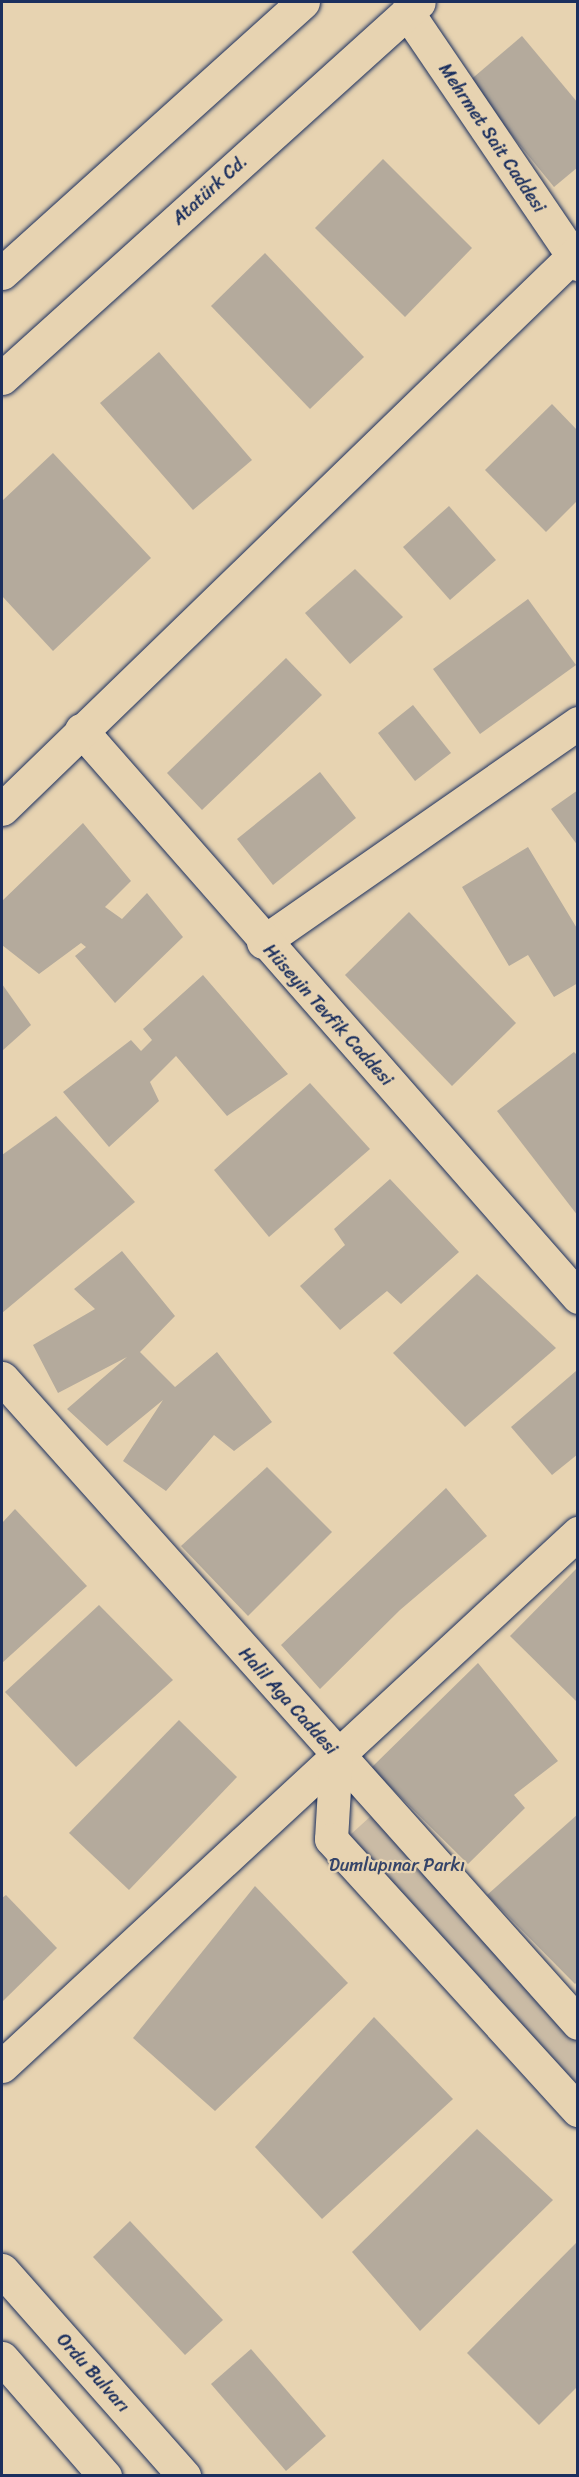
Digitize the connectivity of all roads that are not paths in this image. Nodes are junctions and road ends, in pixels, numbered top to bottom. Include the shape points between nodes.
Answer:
1 (303, 2) edge
2 (413, 7) edge
3 (576, 257) edge
4 (2, 273) edge
5 (2, 378) edge
6 (578, 723) edge
7 (81, 730) junction
8 (2, 809) edge
9 (263, 942) junction
10 (578, 1297) edge
11 (2, 1378) edge
12 (578, 1533) edge
13 (336, 1755) junction
14 (578, 2022) edge
15 (2, 2066) edge
16 (578, 2110) edge
17 (2, 2270) edge
18 (2, 2358) edge
19 (105, 2475) edge
20 (184, 2475) edge

1 - 4 street
2 - 3 street, Mehrmet Sait Caddesi
2 - 5 street, Atatürk Cd.
3 - 7 street
6 - 9 street
7 - 8 street
7 - 9 street, Hüseyin Tevfik Caddesi
9 - 10 street, Hüseyin Tevfik Caddesi
11 - 13 street, Halil Aga Caddesi
12 - 13 street
13 - 14 street, Halil Aga Caddesi
13 - 15 street
13 - 16 street via 332,1839
17 - 20 street, Ordu Bulvarı
18 - 19 street

